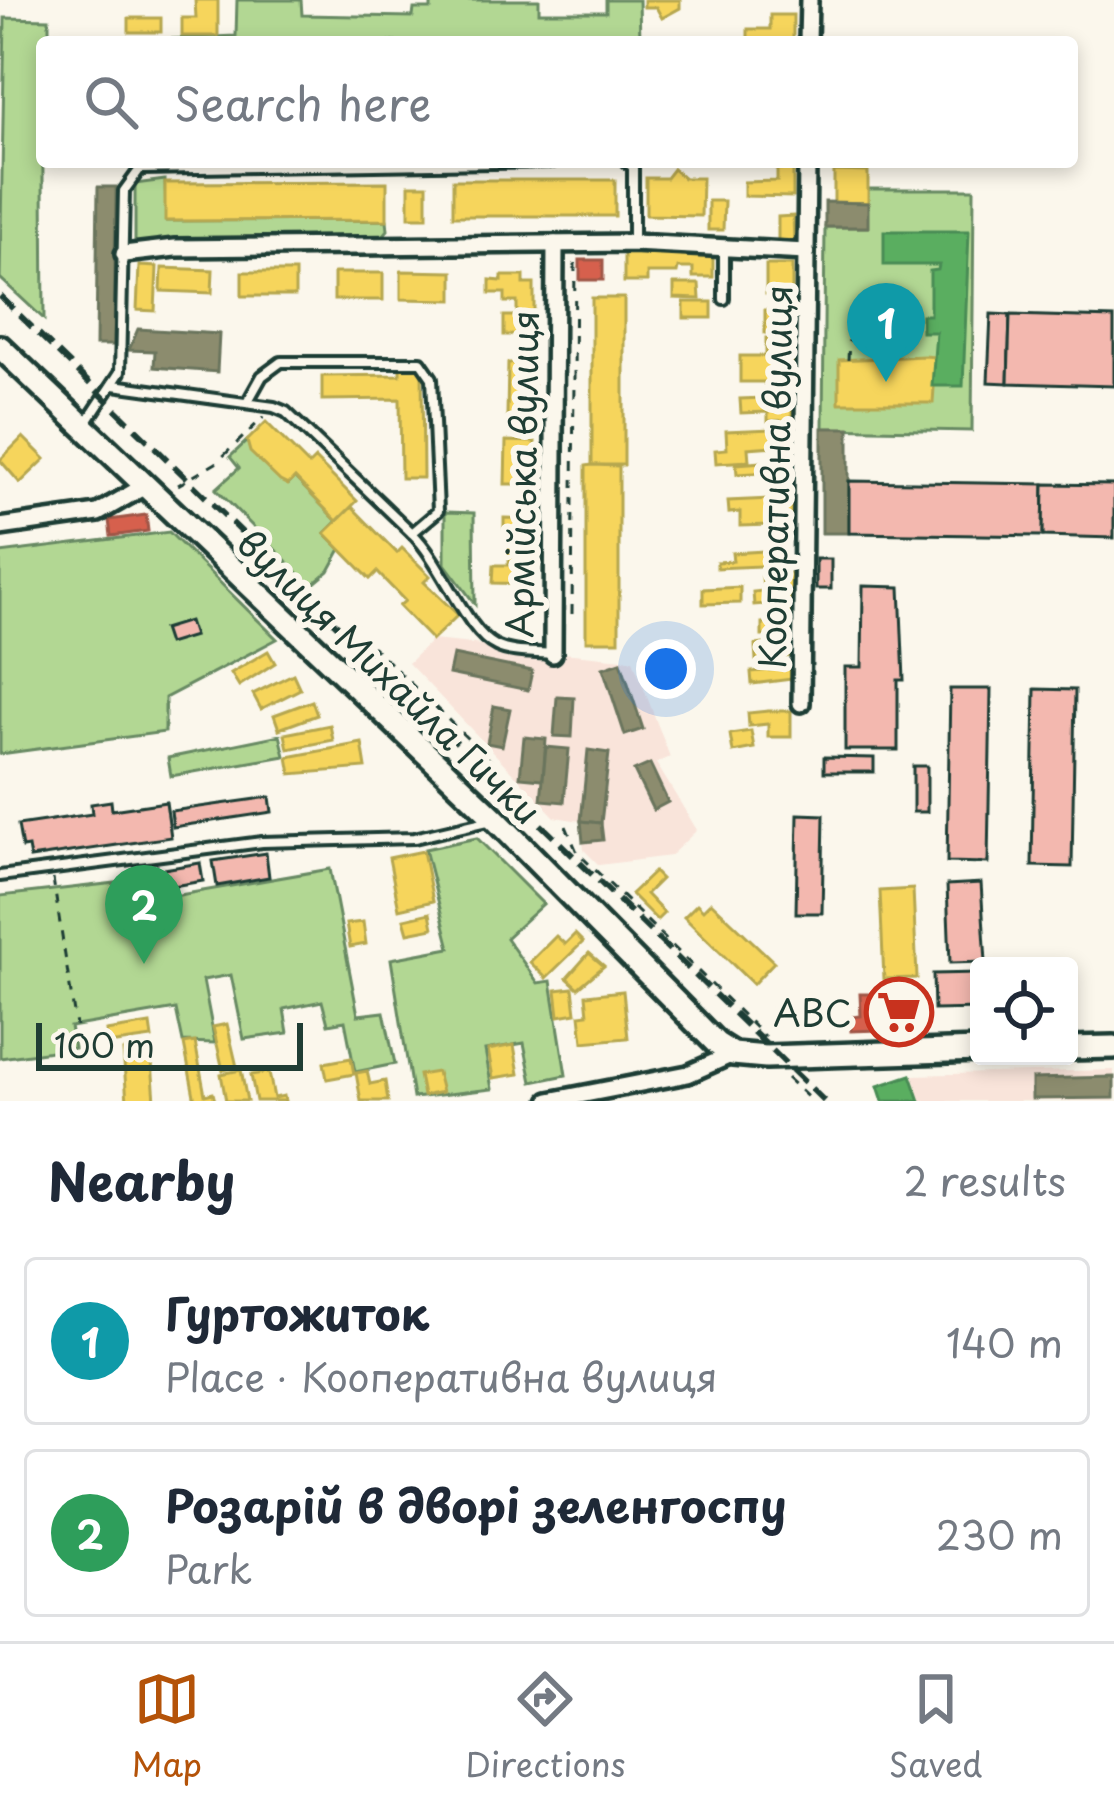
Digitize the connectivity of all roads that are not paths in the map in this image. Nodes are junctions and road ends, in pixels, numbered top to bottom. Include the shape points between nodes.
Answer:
1 (809, 0) edge
2 (808, 36) edge
3 (146, 168) edge
4 (633, 168) edge
5 (807, 168) edge
6 (633, 243) junction
7 (555, 244) junction
8 (724, 247) junction
9 (806, 251) junction
10 (124, 254) junction
11 (724, 299) dead end
12 (0, 347) edge
13 (114, 385) junction
14 (248, 401) junction
15 (83, 428) junction
16 (150, 493) junction
17 (0, 527) edge
18 (412, 533) junction
19 (553, 654) joint
20 (801, 704) dead end
21 (495, 819) junction
22 (0, 876) edge
23 (1114, 1047) edge
24 (1078, 1048) edge
25 (970, 1050) edge
26 (733, 1054) junction
27 (549, 1101) edge

1 - 2 street
3 - 10 lane via 124,191
4 - 6 lane
5 - 9 street, Кооперативна вулиця
6 - 7 street
6 - 8 street, Кооперативна вулиця
7 - 10 street
7 - 19 street, Армійська вулиця
8 - 9 street, Кооперативна вулиця
8 - 11 lane, Кооперативна вулиця
9 - 20 street, Кооперативна вулиця
10 - 13 lane
12 - 15 street, вулиця Михайла Гички
13 - 14 lane, Армійська вулиця
13 - 15 lane
14 - 18 lane, Армійська вулиця via 286,412
14 - 18 lane via 281,362 421,362 432,378 438,511
15 - 16 street, вулиця Михайла Гички
16 - 17 street via 98,513
16 - 21 street, вулиця Михайла Гички
18 - 19 lane, Армійська вулиця via 488,640
21 - 22 lane via 414,838 262,842
21 - 26 street, вулиця Михайла Гички
23 - 24 street
25 - 26 street
26 - 27 street via 688,1074

